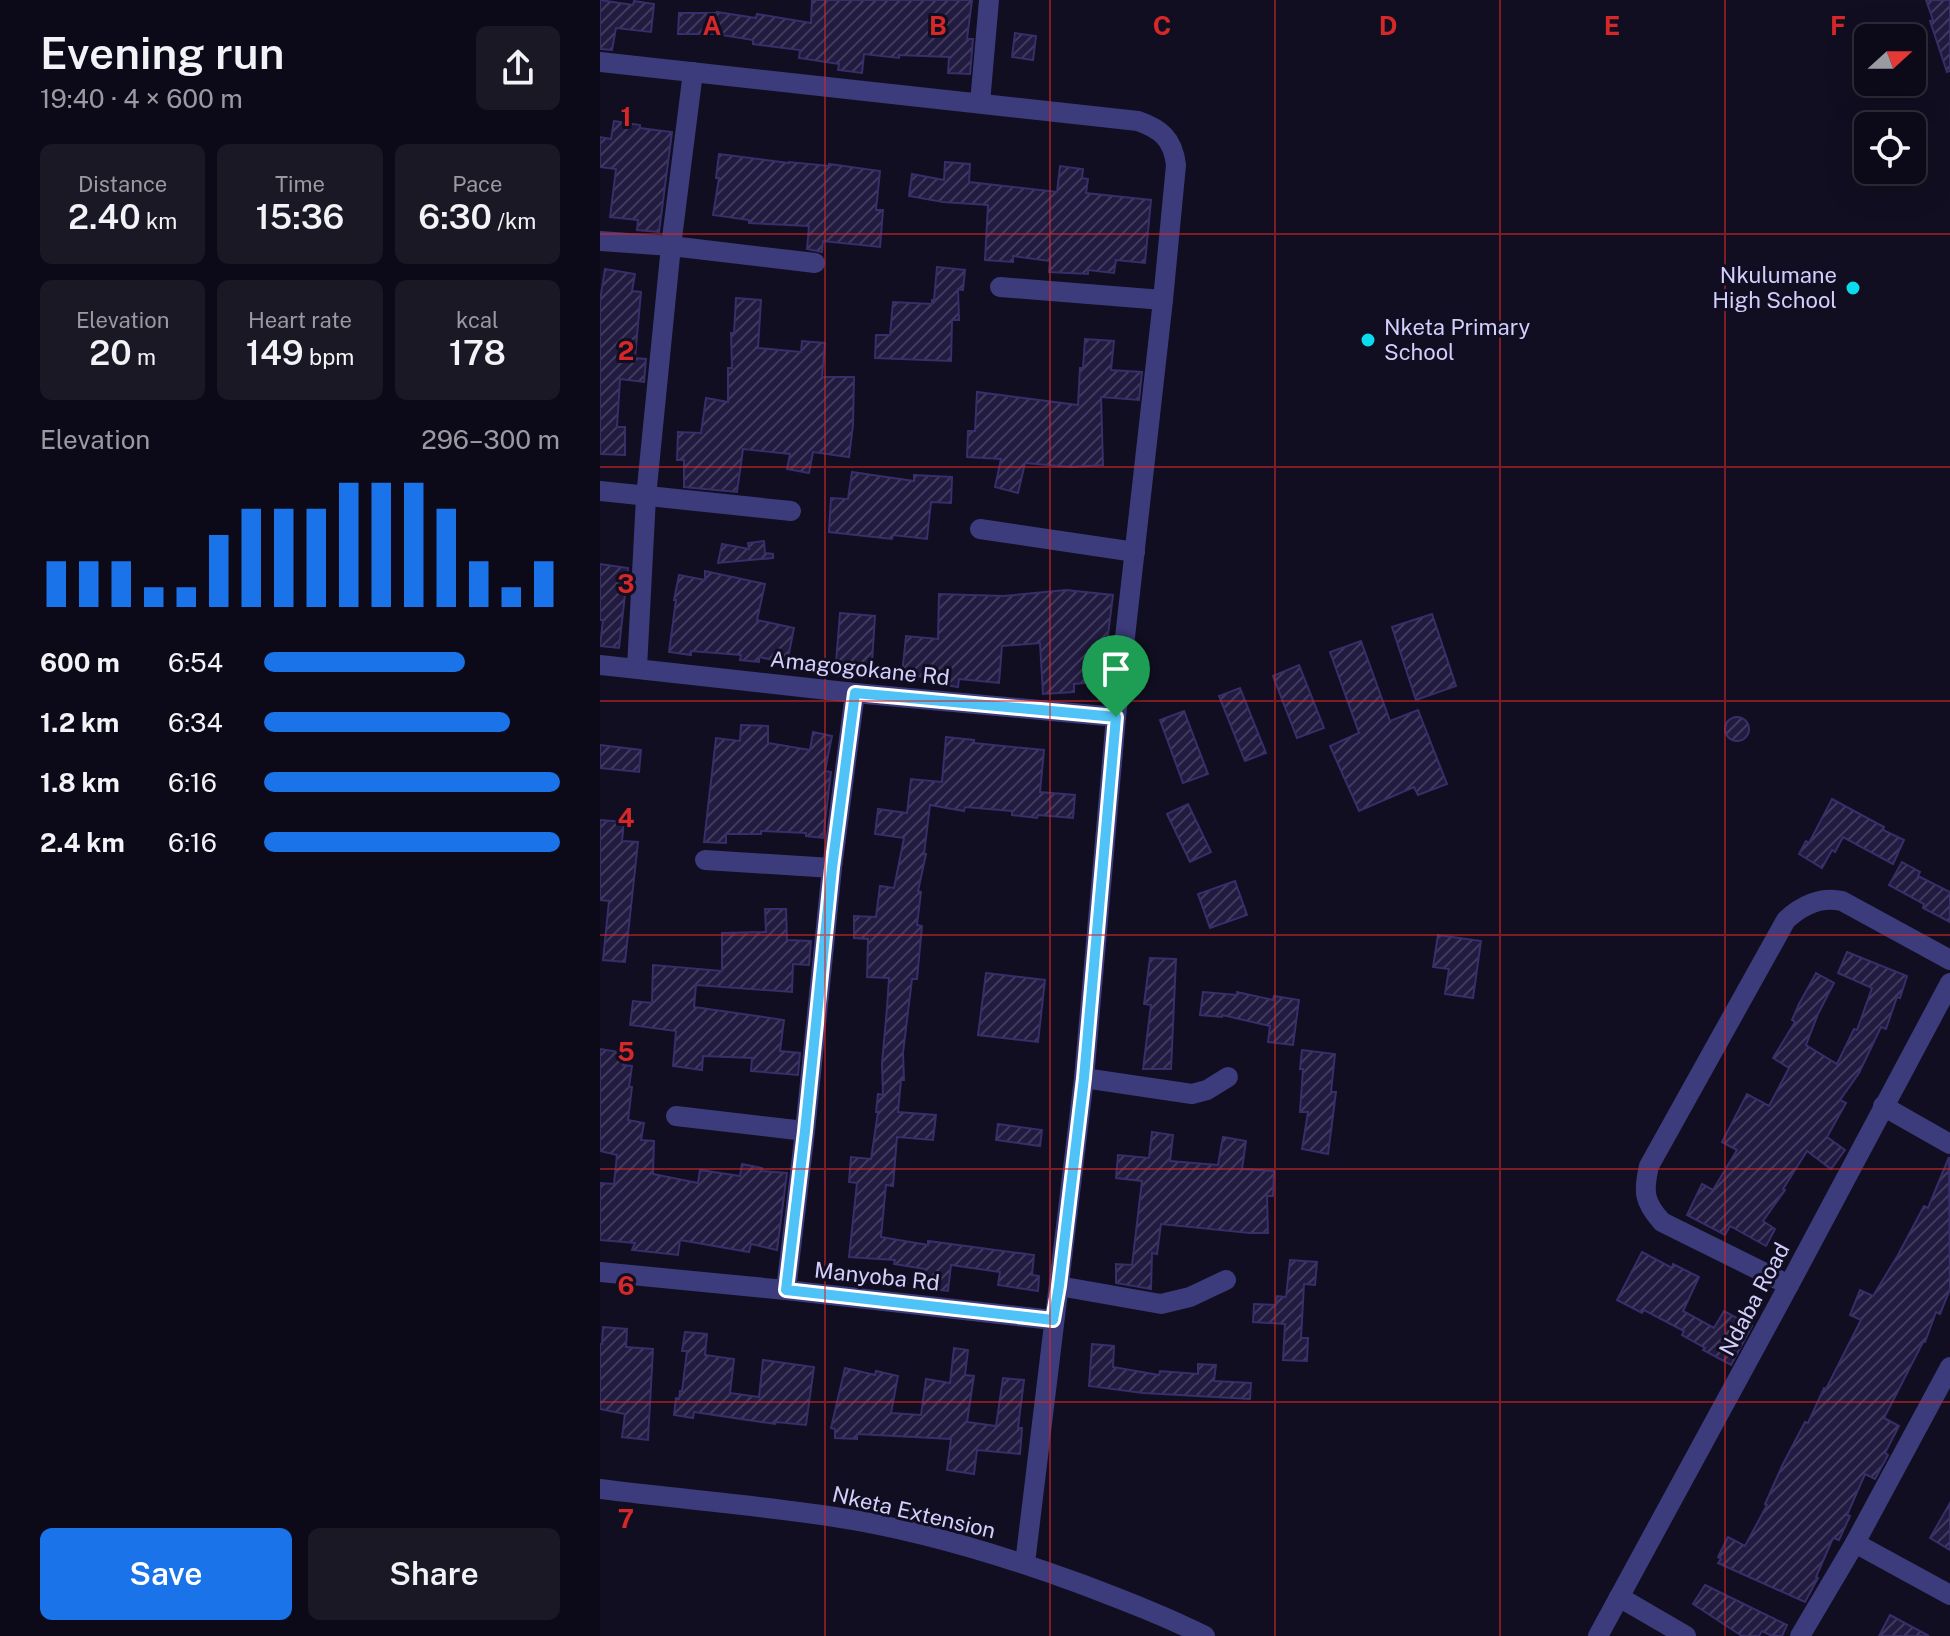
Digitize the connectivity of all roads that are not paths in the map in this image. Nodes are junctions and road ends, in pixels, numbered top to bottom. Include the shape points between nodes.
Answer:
1 (989, 0) edge
2 (600, 62) edge
3 (693, 72) junction
4 (980, 103) junction
5 (600, 241) edge
6 (671, 246) junction
7 (815, 263) dead end
8 (1000, 287) dead end
9 (1163, 300) junction
10 (600, 491) edge
11 (646, 497) junction
12 (791, 511) dead end
13 (980, 529) dead end
14 (1135, 552) junction
15 (600, 665) edge
16 (637, 668) junction
17 (855, 693) junction
18 (1116, 717) junction
19 (705, 860) dead end
20 (832, 868) junction
21 (1950, 960) edge
22 (1950, 983) edge
23 (1228, 1077) dead end
24 (1084, 1078) junction
25 (1883, 1106) junction
26 (676, 1116) dead end
27 (805, 1131) junction
28 (1950, 1144) edge
29 (600, 1272) edge
30 (1226, 1280) dead end
31 (1789, 1285) junction
32 (1059, 1286) junction
33 (786, 1290) junction
34 (1053, 1320) junction
35 (1950, 1367) edge
36 (600, 1489) edge
37 (1855, 1543) junction
38 (1025, 1563) junction
39 (1950, 1595) edge
40 (1619, 1597) junction
41 (1205, 1636) edge
42 (1598, 1636) edge
43 (1686, 1636) edge
44 (1800, 1636) edge

1 - 4 street
2 - 3 street
3 - 4 street
3 - 6 street
4 - 9 street via 1138,121 1165,135 1176,165
5 - 6 street
6 - 7 street
6 - 11 street
8 - 9 street
9 - 14 street
10 - 11 street
11 - 12 street
11 - 16 street
13 - 14 street
14 - 18 street
15 - 16 street, Amagogokane Rd
16 - 17 street, Amagogokane Rd
17 - 18 street, Amagogokane Rd
17 - 20 street
18 - 24 street
19 - 20 street
20 - 27 street
21 - 31 street via 1842,901 1810,903 1794,912 1649,1166 1645,1194 1662,1222
22 - 25 street, Ndaba Road
23 - 24 street via 1192,1094
24 - 32 street
25 - 28 street
25 - 31 street, Ndaba Road
26 - 27 street
27 - 33 street
29 - 33 street, Manyoba Rd
30 - 32 street via 1161,1304
31 - 40 street, Ndaba Road
32 - 34 street
33 - 34 street, Manyoba Rd
34 - 38 street
35 - 37 street
36 - 38 street, Nketa Extension via 836,1517
37 - 39 street
37 - 44 street
38 - 41 street, Nketa Extension
40 - 42 street, Ndaba Road
40 - 43 street

